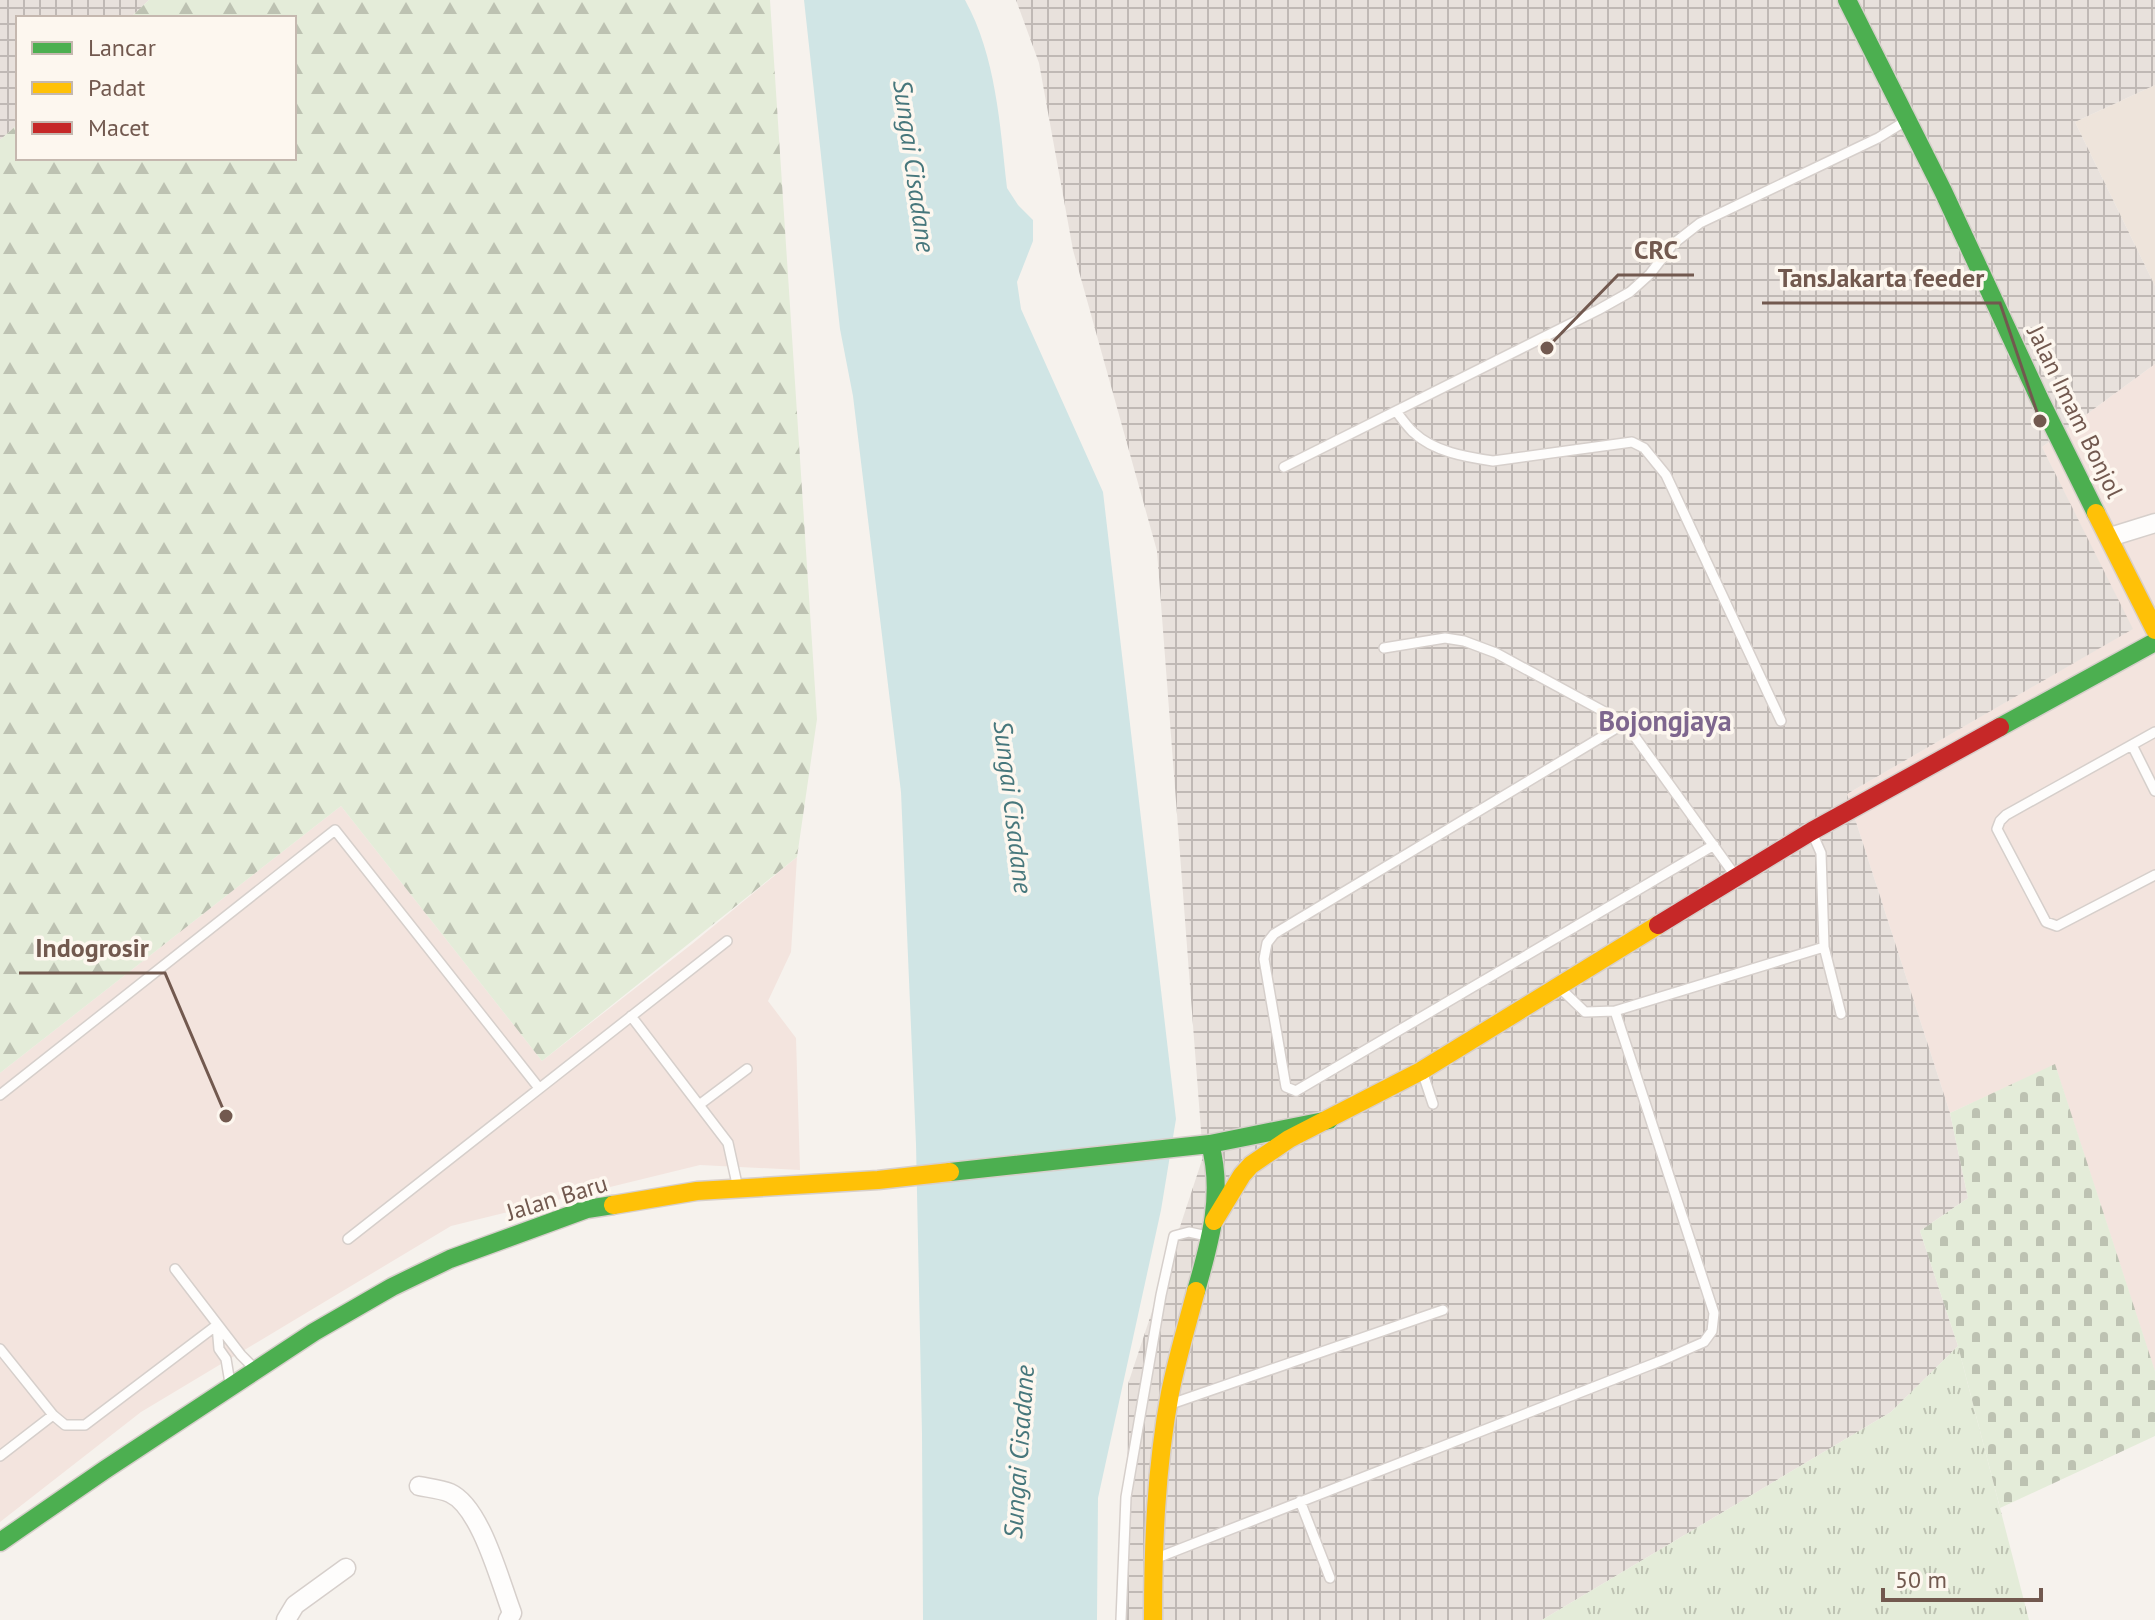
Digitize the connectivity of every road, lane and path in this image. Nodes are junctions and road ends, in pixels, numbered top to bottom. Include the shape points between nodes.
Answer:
1 (1847, 0) edge
2 (1907, 121) junction
3 (1396, 411) junction
4 (1284, 467) dead end
5 (2155, 523) edge
6 (2110, 537) junction
7 (2155, 630) edge
8 (2155, 642) edge
9 (1384, 648) dead end
10 (1781, 721) dead end
11 (1625, 723) junction
12 (2155, 732) edge
13 (2132, 745) junction
14 (2155, 791) edge
15 (1812, 831) junction
16 (1714, 845) junction
17 (2155, 875) edge
18 (1735, 877) junction
19 (727, 941) dead end
20 (1824, 947) junction
21 (1559, 987) junction
22 (1615, 1011) junction
23 (1841, 1014) dead end
24 (631, 1016) junction
25 (747, 1069) dead end
26 (1421, 1071) junction
27 (539, 1088) junction
28 (0, 1095) edge
29 (1433, 1104) dead end
30 (699, 1105) junction
31 (1329, 1120) junction
32 (1203, 1144) junction
33 (738, 1188) junction
34 (1212, 1229) junction
35 (348, 1239) dead end
36 (175, 1269) dead end
37 (1443, 1310) dead end
38 (217, 1325) junction
39 (0, 1349) edge
40 (257, 1370) junction
41 (231, 1386) junction
42 (1168, 1405) junction
43 (53, 1415) junction
44 (0, 1456) edge
45 (419, 1486) dead end
46 (1300, 1501) junction
47 (0, 1542) edge
48 (1152, 1560) junction
49 (346, 1568) dead end
50 (1330, 1578) dead end
51 (286, 1620) edge
52 (508, 1620) edge
53 (1121, 1620) edge
54 (1153, 1620) edge

1 - 2 main road, Jalan Imam Bonjol
2 - 3 lane via 1700,223 1630,292
2 - 6 main road, Jalan Imam Bonjol
3 - 4 lane
3 - 10 lane via 1431,445 1472,458 1493,461 1632,442 1644,448 1666,475
5 - 6 street
6 - 7 main road, Jalan Imam Bonjol
8 - 15 main road
9 - 11 lane via 1445,638 1464,641
11 - 16 lane
11 - 16 lane via 1274,934 1264,959 1286,1087 1296,1091
12 - 13 lane
13 - 14 lane
13 - 17 lane via 2006,815 1997,829 2051,925
15 - 18 main road
15 - 20 lane via 1821,853
16 - 18 lane
18 - 21 main road
19 - 24 lane
20 - 22 lane
20 - 23 lane
21 - 22 lane via 1585,1012
21 - 26 main road
22 - 46 lane via 1714,1313 1712,1331 1704,1342 1663,1360
24 - 27 lane
24 - 30 lane
25 - 30 lane
26 - 29 lane
26 - 31 main road
27 - 28 lane via 335,830
27 - 35 lane
30 - 33 lane via 728,1143
31 - 32 main road, Jalan Baru
31 - 34 main road via 1251,1165
32 - 33 main road, Jalan Baru via 878,1180
32 - 34 main road via 1216,1159
33 - 40 main road, Jalan Baru via 587,1209 515,1234 392,1287
34 - 42 main road
34 - 53 lane via 1174,1236 1167,1265 1126,1497
36 - 38 lane
37 - 42 lane
38 - 40 lane
38 - 41 lane
38 - 43 lane via 85,1425 65,1425
39 - 43 lane
40 - 41 main road, Jalan Baru
41 - 47 main road, Jalan Baru
42 - 48 main road
43 - 44 lane
45 - 52 street via 451,1494 478,1522 512,1613
46 - 48 lane
46 - 50 lane
48 - 54 main road
49 - 51 street via 295,1605

